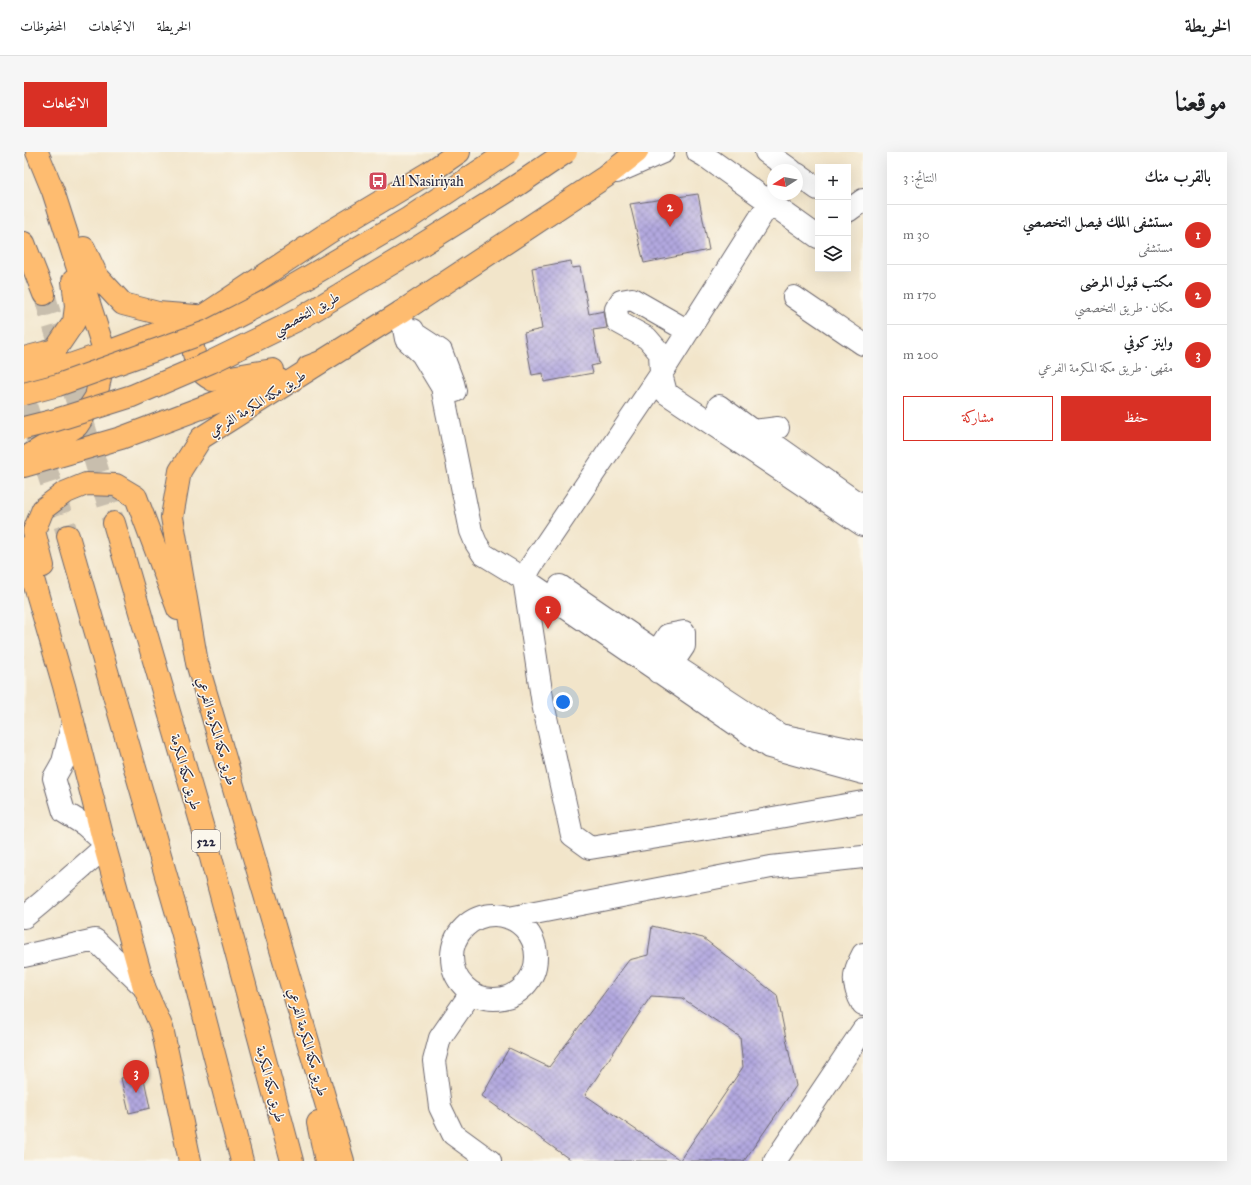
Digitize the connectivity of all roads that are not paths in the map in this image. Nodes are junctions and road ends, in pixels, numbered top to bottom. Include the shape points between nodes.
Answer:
1 (37, 152) edge
2 (459, 152) edge
3 (508, 152) edge
4 (566, 152) edge
5 (637, 152) edge
6 (663, 152) edge
7 (698, 152) edge
8 (766, 152) edge
9 (783, 164) edge
10 (605, 177) junction
11 (803, 178) edge
12 (815, 187) edge
13 (53, 191) junction
14 (767, 195) edge
15 (771, 200) edge
16 (774, 200) edge
17 (863, 200) edge
18 (851, 208) edge
19 (863, 208) edge
20 (851, 210) edge
21 (851, 212) edge
22 (863, 220) edge
23 (817, 236) edge
24 (24, 243) edge
25 (44, 294) tunnel mouth
26 (794, 297) dead end
27 (401, 312) junction
28 (203, 316) junction
29 (688, 331) junction
30 (863, 344) edge
31 (105, 353) junction
32 (24, 358) edge
33 (321, 362) junction
34 (661, 374) junction
35 (24, 378) edge
36 (24, 394) edge
37 (719, 406) dead end
38 (24, 428) edge
39 (778, 428) dead end
40 (739, 442) junction
41 (24, 459) edge
42 (24, 466) edge
43 (863, 503) edge
44 (114, 523) tunnel mouth
45 (863, 525) edge
46 (68, 536) tunnel mouth
47 (24, 548) edge
48 (527, 573) junction
49 (24, 595) edge
50 (197, 663) junction
51 (662, 663) junction
52 (64, 686) junction
53 (73, 722) junction
54 (863, 752) edge
55 (863, 773) edge
56 (863, 802) edge
57 (105, 845) junction
58 (863, 857) edge
59 (24, 917) edge
60 (509, 918) junction
61 (282, 954) junction
62 (863, 954) edge
63 (24, 956) edge
64 (144, 987) junction
65 (471, 993) junction
66 (863, 1005) edge
67 (162, 1028) junction
68 (863, 1030) edge
69 (190, 1161) edge
70 (199, 1161) edge
71 (242, 1161) edge
72 (292, 1161) edge
73 (326, 1161) edge
74 (343, 1161) edge
75 (490, 1161) edge
76 (775, 1161) edge

1 - 13 main road
2 - 28 main road via 328,233
3 - 36 main road, bridge via 409,218 209,332 58,385
4 - 38 main road, طريق التخصصي, bridge via 519,184 299,319 211,362 132,396
5 - 10 main road
6 - 10 lane
7 - 14 lane
8 - 9 lane
10 - 27 main road
11 - 12 lane
13 - 28 main road via 97,276 123,304 158,312
13 - 31 main road
13 - 32 main road via 73,281 76,306 74,322 55,350
15 - 29 lane
16 - 23 lane
17 - 18 lane
19 - 20 lane
21 - 22 lane
24 - 25 main road
26 - 30 lane
27 - 33 main road
27 - 48 lane via 406,339 422,354 442,387 471,531 476,543 483,554
28 - 31 main road
28 - 33 main road via 198,322 193,341 194,359 204,375 213,380
29 - 34 lane
29 - 34 lane via 632,299 621,301 616,309 618,322 647,338 660,353
31 - 35 main road via 47,373
31 - 41 main road via 96,397 77,426
33 - 42 main road via 121,438
33 - 50 main road, طريق مكة المكرمة الفرعي via 202,438 180,471 172,517
34 - 40 lane via 666,393
34 - 48 lane
37 - 39 lane via 753,431
40 - 43 lane via 764,443 778,447 856,502
40 - 45 lane
44 - 72 main road, طريق مكة المكرمة / 522 via 206,839
46 - 71 main road via 182,931
47 - 52 main road
48 - 51 lane
48 - 56 lane via 543,704 572,835 590,848
49 - 52 main road via 42,644
50 - 52 main road via 136,497 116,485 86,484 64,493 43,509 34,531 62,634
50 - 61 main road, طريق مكة المكرمة الفرعي
51 - 54 lane via 780,735
51 - 55 lane via 769,747
52 - 53 main road
53 - 57 main road
53 - 57 lane via 63,762 54,778 64,812 85,825
57 - 59 lane
57 - 64 main road
58 - 60 lane via 771,867
60 - 65 lane via 496,915 483,917 470,922 461,931 452,956 454,969 460,982
60 - 65 lane via 530,934 537,961 533,975 525,987 513,996 499,1000 484,999
61 - 73 main road
61 - 74 main road, طريق مكة المكرمة الفرعي
62 - 66 lane via 854,978 856,992
63 - 64 lane via 95,940
64 - 67 main road
65 - 75 lane via 440,1038 434,1061 440,1107 453,1134
67 - 69 main road
67 - 70 main road
68 - 76 lane

